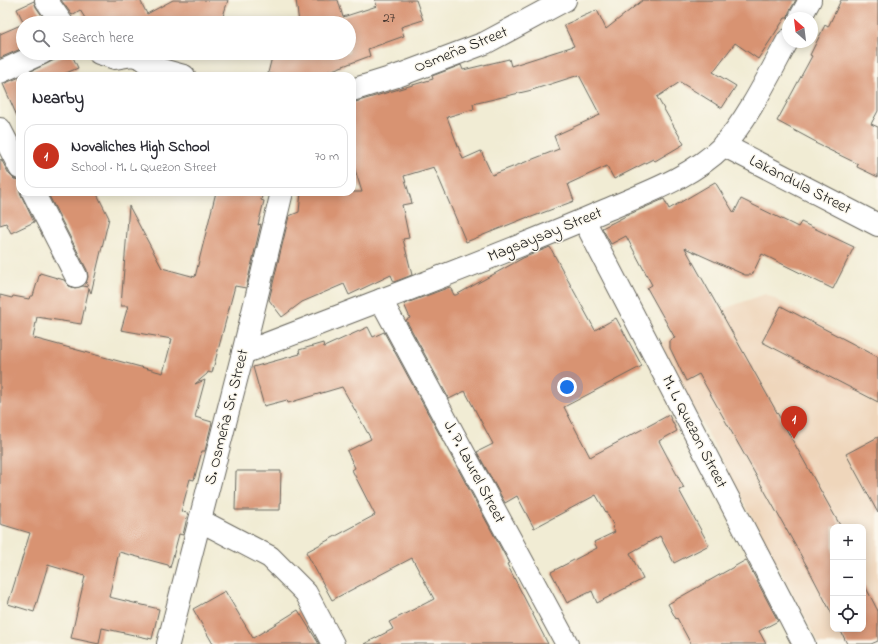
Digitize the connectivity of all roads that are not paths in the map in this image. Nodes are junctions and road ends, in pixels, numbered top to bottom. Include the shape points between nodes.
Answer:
1 (46, 0) edge
2 (565, 0) edge
3 (810, 0) edge
4 (803, 12) edge
5 (57, 16) edge
6 (784, 48) edge
7 (27, 60) edge
8 (115, 60) edge
9 (0, 72) edge
10 (170, 72) edge
11 (356, 89) edge
12 (0, 129) edge
13 (723, 145) junction
14 (16, 160) edge
15 (35, 196) edge
16 (281, 196) edge
17 (584, 220) junction
18 (878, 225) edge
19 (76, 276) dead end
20 (381, 300) junction
21 (243, 353) junction
22 (201, 521) junction
23 (169, 643) edge
24 (333, 644) edge
25 (567, 644) edge
26 (804, 644) edge

1 - 5 street
2 - 11 street, Osmeña Street via 485,43
3 - 4 street
6 - 13 street, Magsaysay Street via 747,113
7 - 9 street
8 - 10 street via 138,71 156,68
12 - 14 street
13 - 17 street, Magsaysay Street via 667,183
13 - 18 street, Lakandula Street
15 - 19 street
16 - 21 street, S. Osmeña Sr. Street
17 - 20 street, Magsaysay Street
17 - 26 street, M. L. Quezon Street
20 - 21 street, Magsaysay Street
20 - 25 street, J. P. Laurel Street
21 - 22 street, S. Osmeña Sr. Street
22 - 23 street, S. Osmeña Sr. Street
22 - 24 street via 270,557 306,593

